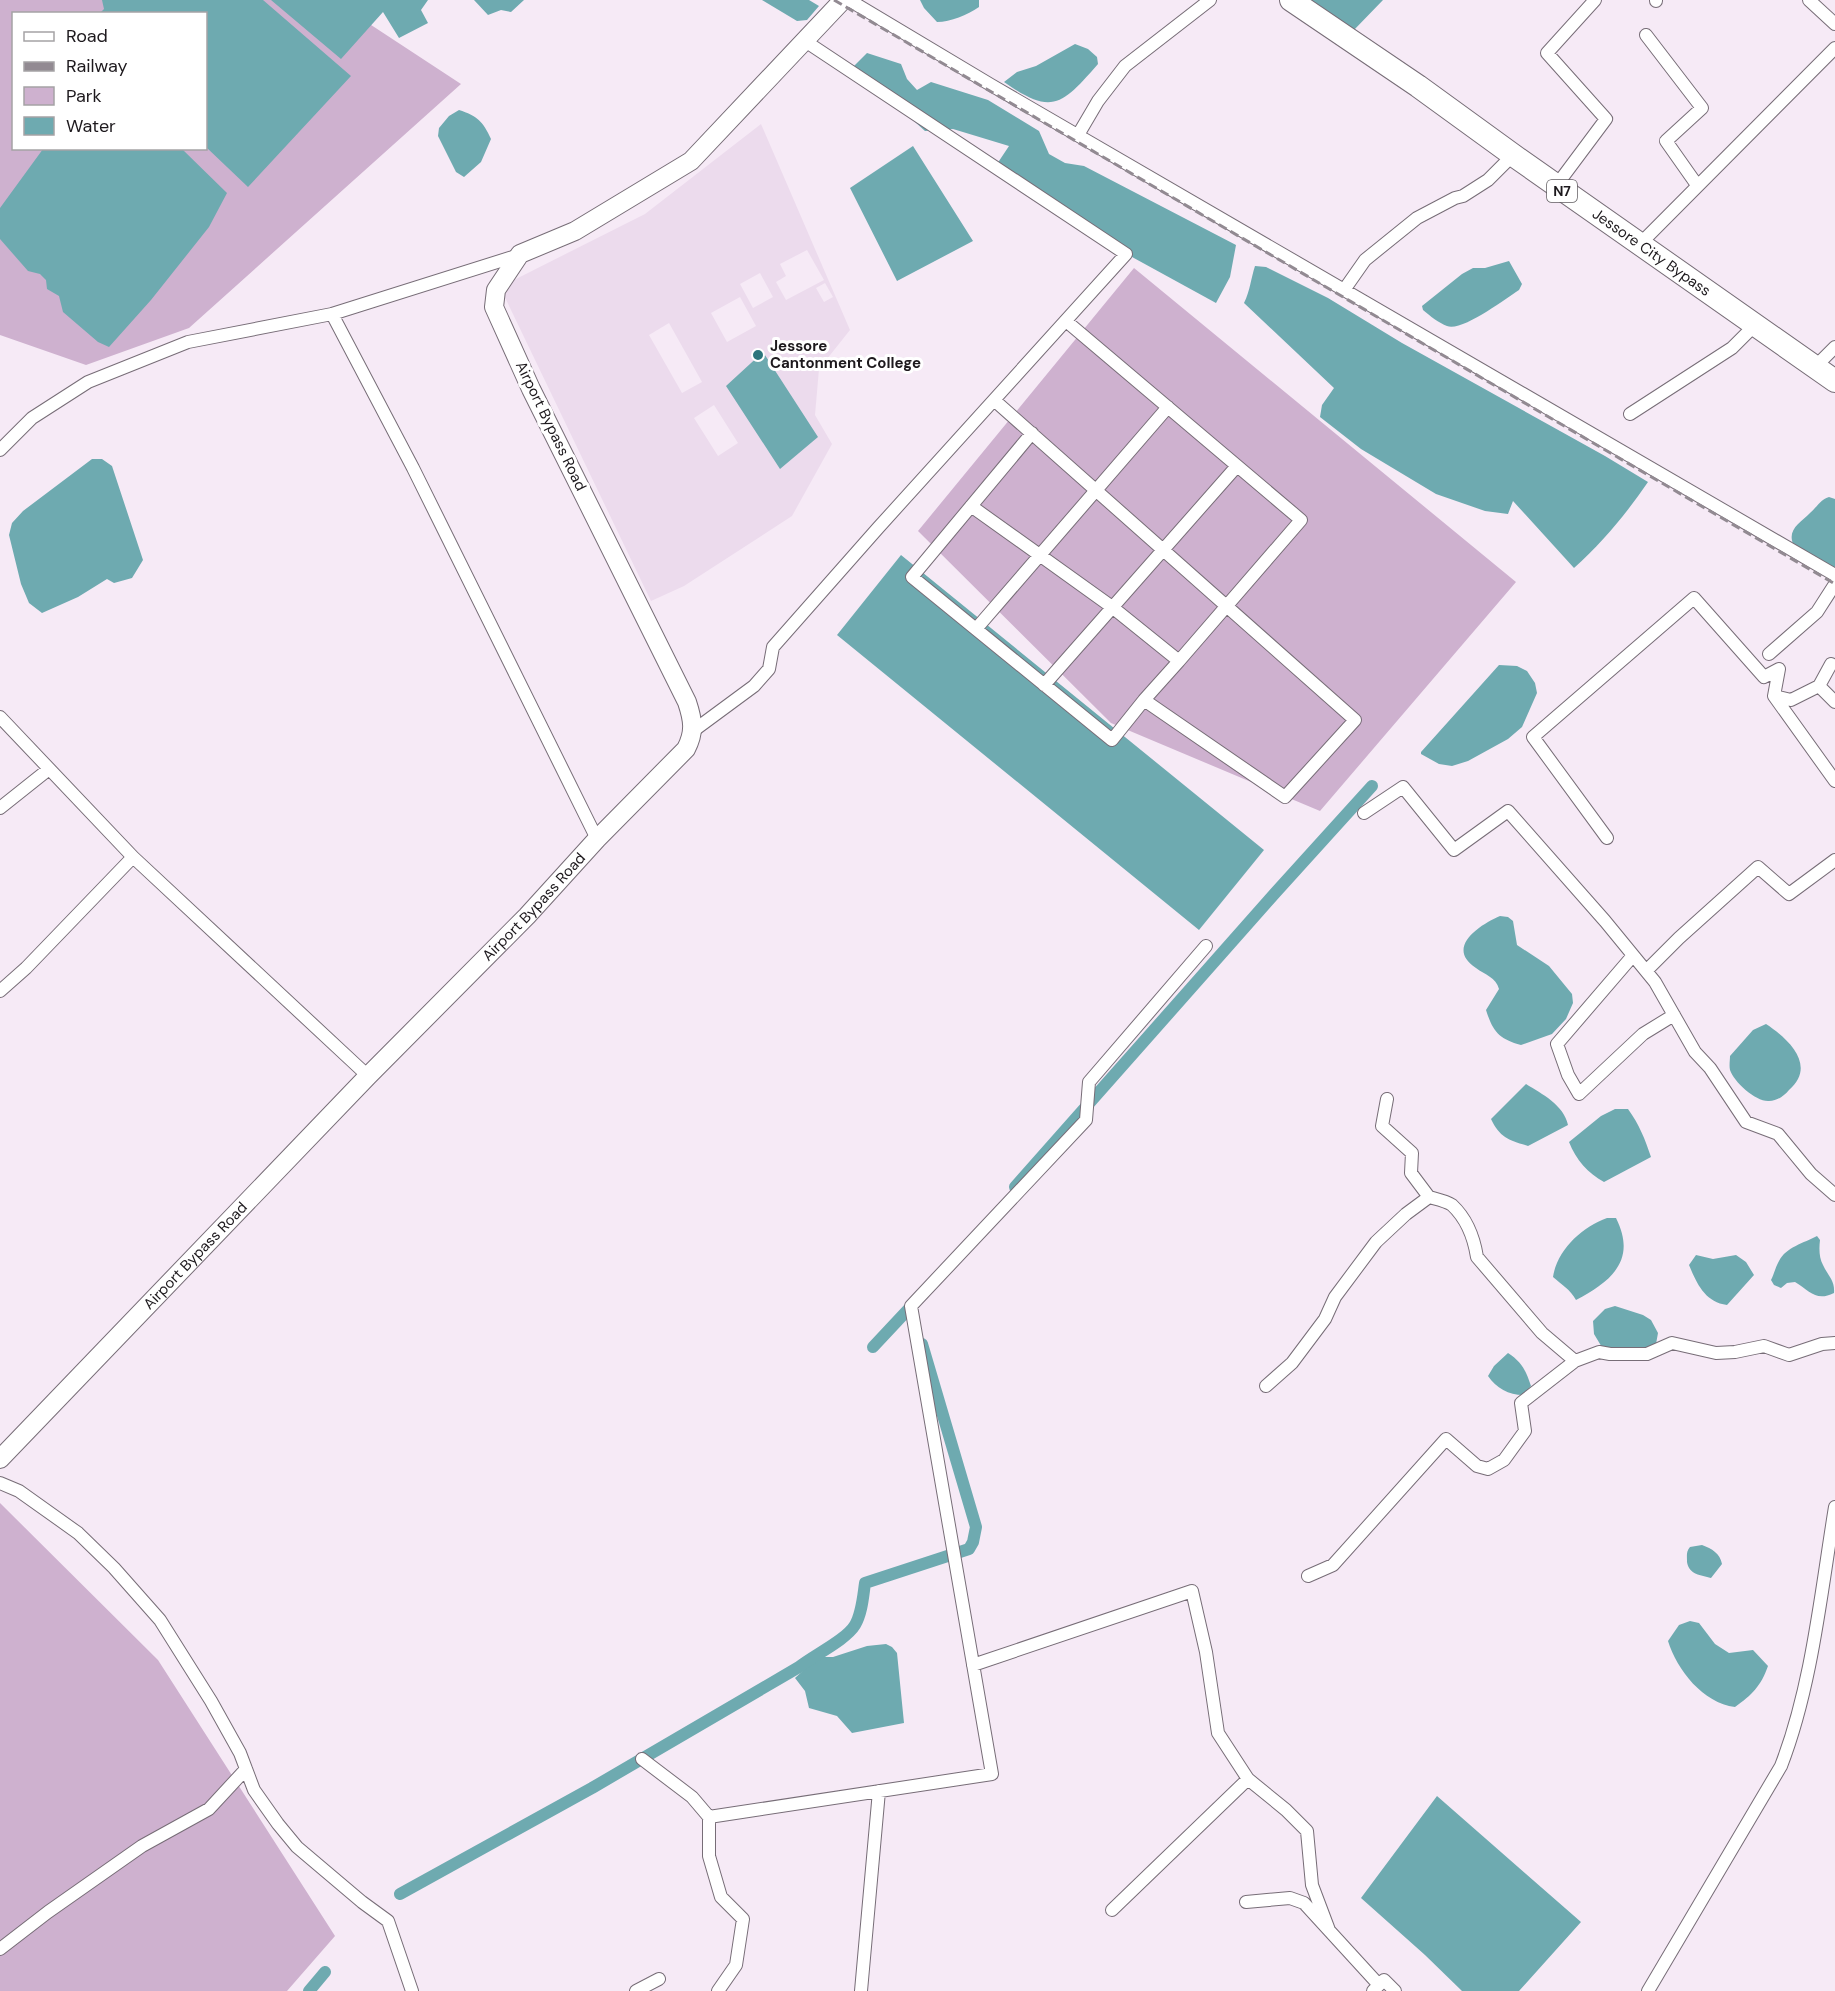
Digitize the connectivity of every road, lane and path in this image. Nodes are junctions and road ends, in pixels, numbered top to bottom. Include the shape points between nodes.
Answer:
1 (843, 0) edge
2 (849, 0) edge
3 (1210, 0) edge
4 (1291, 0) edge
5 (1595, 0) edge
6 (1809, 0) edge
7 (1835, 24) edge
8 (1646, 35) dead end
9 (805, 41) junction
10 (1835, 48) edge
11 (1078, 135) junction
12 (1513, 155) junction
13 (1697, 185) junction
14 (1556, 186) junction
15 (1639, 244) junction
16 (520, 254) junction
17 (1344, 290) junction
18 (332, 314) junction
19 (1065, 321) junction
20 (1755, 325) junction
21 (1835, 347) edge
22 (1815, 367) junction
23 (1835, 381) edge
24 (994, 400) junction
25 (1167, 407) junction
26 (1630, 414) dead end
27 (1032, 433) junction
28 (0, 450) edge
29 (1237, 466) junction
30 (1096, 490) junction
31 (971, 506) junction
32 (1164, 551) junction
33 (1040, 555) junction
34 (1835, 575) edge
35 (1835, 584) edge
36 (1112, 607) junction
37 (1228, 607) junction
38 (976, 629) junction
39 (1769, 654) dead end
40 (1179, 661) junction
41 (1831, 664) dead end
42 (1044, 685) junction
43 (1819, 686) junction
44 (1774, 696) junction
45 (1144, 700) junction
46 (1835, 702) edge
47 (0, 717) edge
48 (693, 731) junction
49 (49, 769) junction
50 (1835, 782) edge
51 (0, 808) edge
52 (1364, 813) dead end
53 (1607, 838) dead end
54 (597, 839) junction
55 (133, 857) junction
56 (1835, 860) edge
57 (1206, 946) dead end
58 (1630, 959) dead end
59 (1646, 971) junction
60 (0, 991) edge
61 (1674, 1015) junction
62 (368, 1077) junction
63 (1387, 1099) dead end
64 (1835, 1195) edge
65 (1429, 1197) junction
66 (1835, 1343) edge
67 (1575, 1361) junction
68 (1266, 1386) dead end
69 (0, 1459) edge
70 (0, 1483) edge
71 (1835, 1507) edge
72 (1308, 1576) dead end
73 (973, 1665) junction
74 (642, 1759) dead end
75 (246, 1769) junction
76 (1248, 1779) junction
77 (879, 1791) junction
78 (709, 1817) junction
79 (1246, 1902) dead end
80 (1112, 1910) dead end
81 (1329, 1930) junction
82 (0, 1949) edge
83 (659, 1978) dead end
84 (1376, 1988) edge
85 (412, 1991) edge
86 (636, 1991) edge
87 (718, 1991) edge
88 (861, 1991) edge
89 (1395, 1991) edge
90 (1648, 1991) edge

1 - 9 street
2 - 11 street
3 - 11 street via 1125,66
4 - 12 highway, Jessore City Bypass / N7
5 - 14 street via 1547,53 1606,119
6 - 7 street
8 - 13 street via 1702,108 1666,141
9 - 16 street via 691,161 575,231
9 - 19 street via 1126,254
10 - 13 street
11 - 17 street
12 - 14 highway, Jessore City Bypass / N7
12 - 17 street via 1488,180 1417,218 1365,260
13 - 15 street
14 - 15 highway, Jessore City Bypass / N7
15 - 20 highway, Jessore City Bypass / N7
16 - 18 street
16 - 48 street, Airport Bypass Road via 496,290 494,307 687,702
17 - 34 street
18 - 28 street via 188,342 88,382 32,418
18 - 54 street
19 - 24 street
19 - 25 street
20 - 22 highway, Jessore City Bypass / N7
20 - 26 street via 1732,348
21 - 22 street
22 - 23 highway, Jessore City Bypass / N7
24 - 27 street
24 - 48 street via 773,647 769,669 754,686
25 - 29 street
25 - 30 street
27 - 30 street
27 - 31 street
29 - 32 street
29 - 37 street via 1301,520
30 - 32 street
30 - 33 street
31 - 33 street
31 - 38 street via 912,577
32 - 36 street
32 - 37 street
33 - 36 street
33 - 38 street
35 - 39 street via 1817,612
36 - 40 street
36 - 42 street
37 - 40 street
37 - 45 street via 1355,720 1285,797
38 - 42 street
40 - 45 street
41 - 43 street
42 - 45 street via 1112,740
43 - 44 street via 1791,700
43 - 46 street
44 - 50 street
44 - 53 street via 1779,669 1764,677 1694,598 1533,736
47 - 49 street
48 - 54 street, Airport Bypass Road via 686,749
49 - 51 street
49 - 55 street
52 - 59 street via 1403,787 1454,850 1508,811
54 - 62 street, Airport Bypass Road via 523,909
55 - 60 street
55 - 62 street
56 - 59 street via 1789,894 1758,867
57 - 73 street via 1089,1082 1086,1120 911,1306
58 - 61 street via 1557,1044 1579,1094 1643,1034
59 - 61 street
61 - 64 street via 1695,1052 1746,1122 1778,1134 1811,1174
62 - 69 street, Airport Bypass Road
63 - 65 street via 1382,1126 1412,1154 1411,1173
65 - 67 street via 1451,1204 1470,1229 1477,1257 1542,1333
65 - 68 street via 1376,1242 1292,1364
66 - 67 street via 1789,1356 1764,1346 1716,1353 1672,1343 1647,1354 1599,1352
67 - 72 street via 1521,1403 1525,1431 1504,1460 1488,1469 1477,1466 1446,1439 1333,1565
70 - 75 street via 19,1491 78,1533 160,1620 211,1701
71 - 90 street via 1812,1651 1791,1742 1781,1766
73 - 76 street via 1192,1591 1218,1733
73 - 77 street via 992,1774
74 - 78 street via 692,1797
75 - 82 street via 209,1809 142,1846
75 - 85 street via 254,1790 297,1847 388,1922
76 - 80 street
76 - 81 street via 1307,1831 1312,1885
77 - 78 street
77 - 88 street
78 - 87 street via 709,1856 721,1897 743,1918 736,1965
79 - 81 street via 1290,1898 1304,1903
81 - 84 street
83 - 86 street
84 - 89 street via 1384,1980

